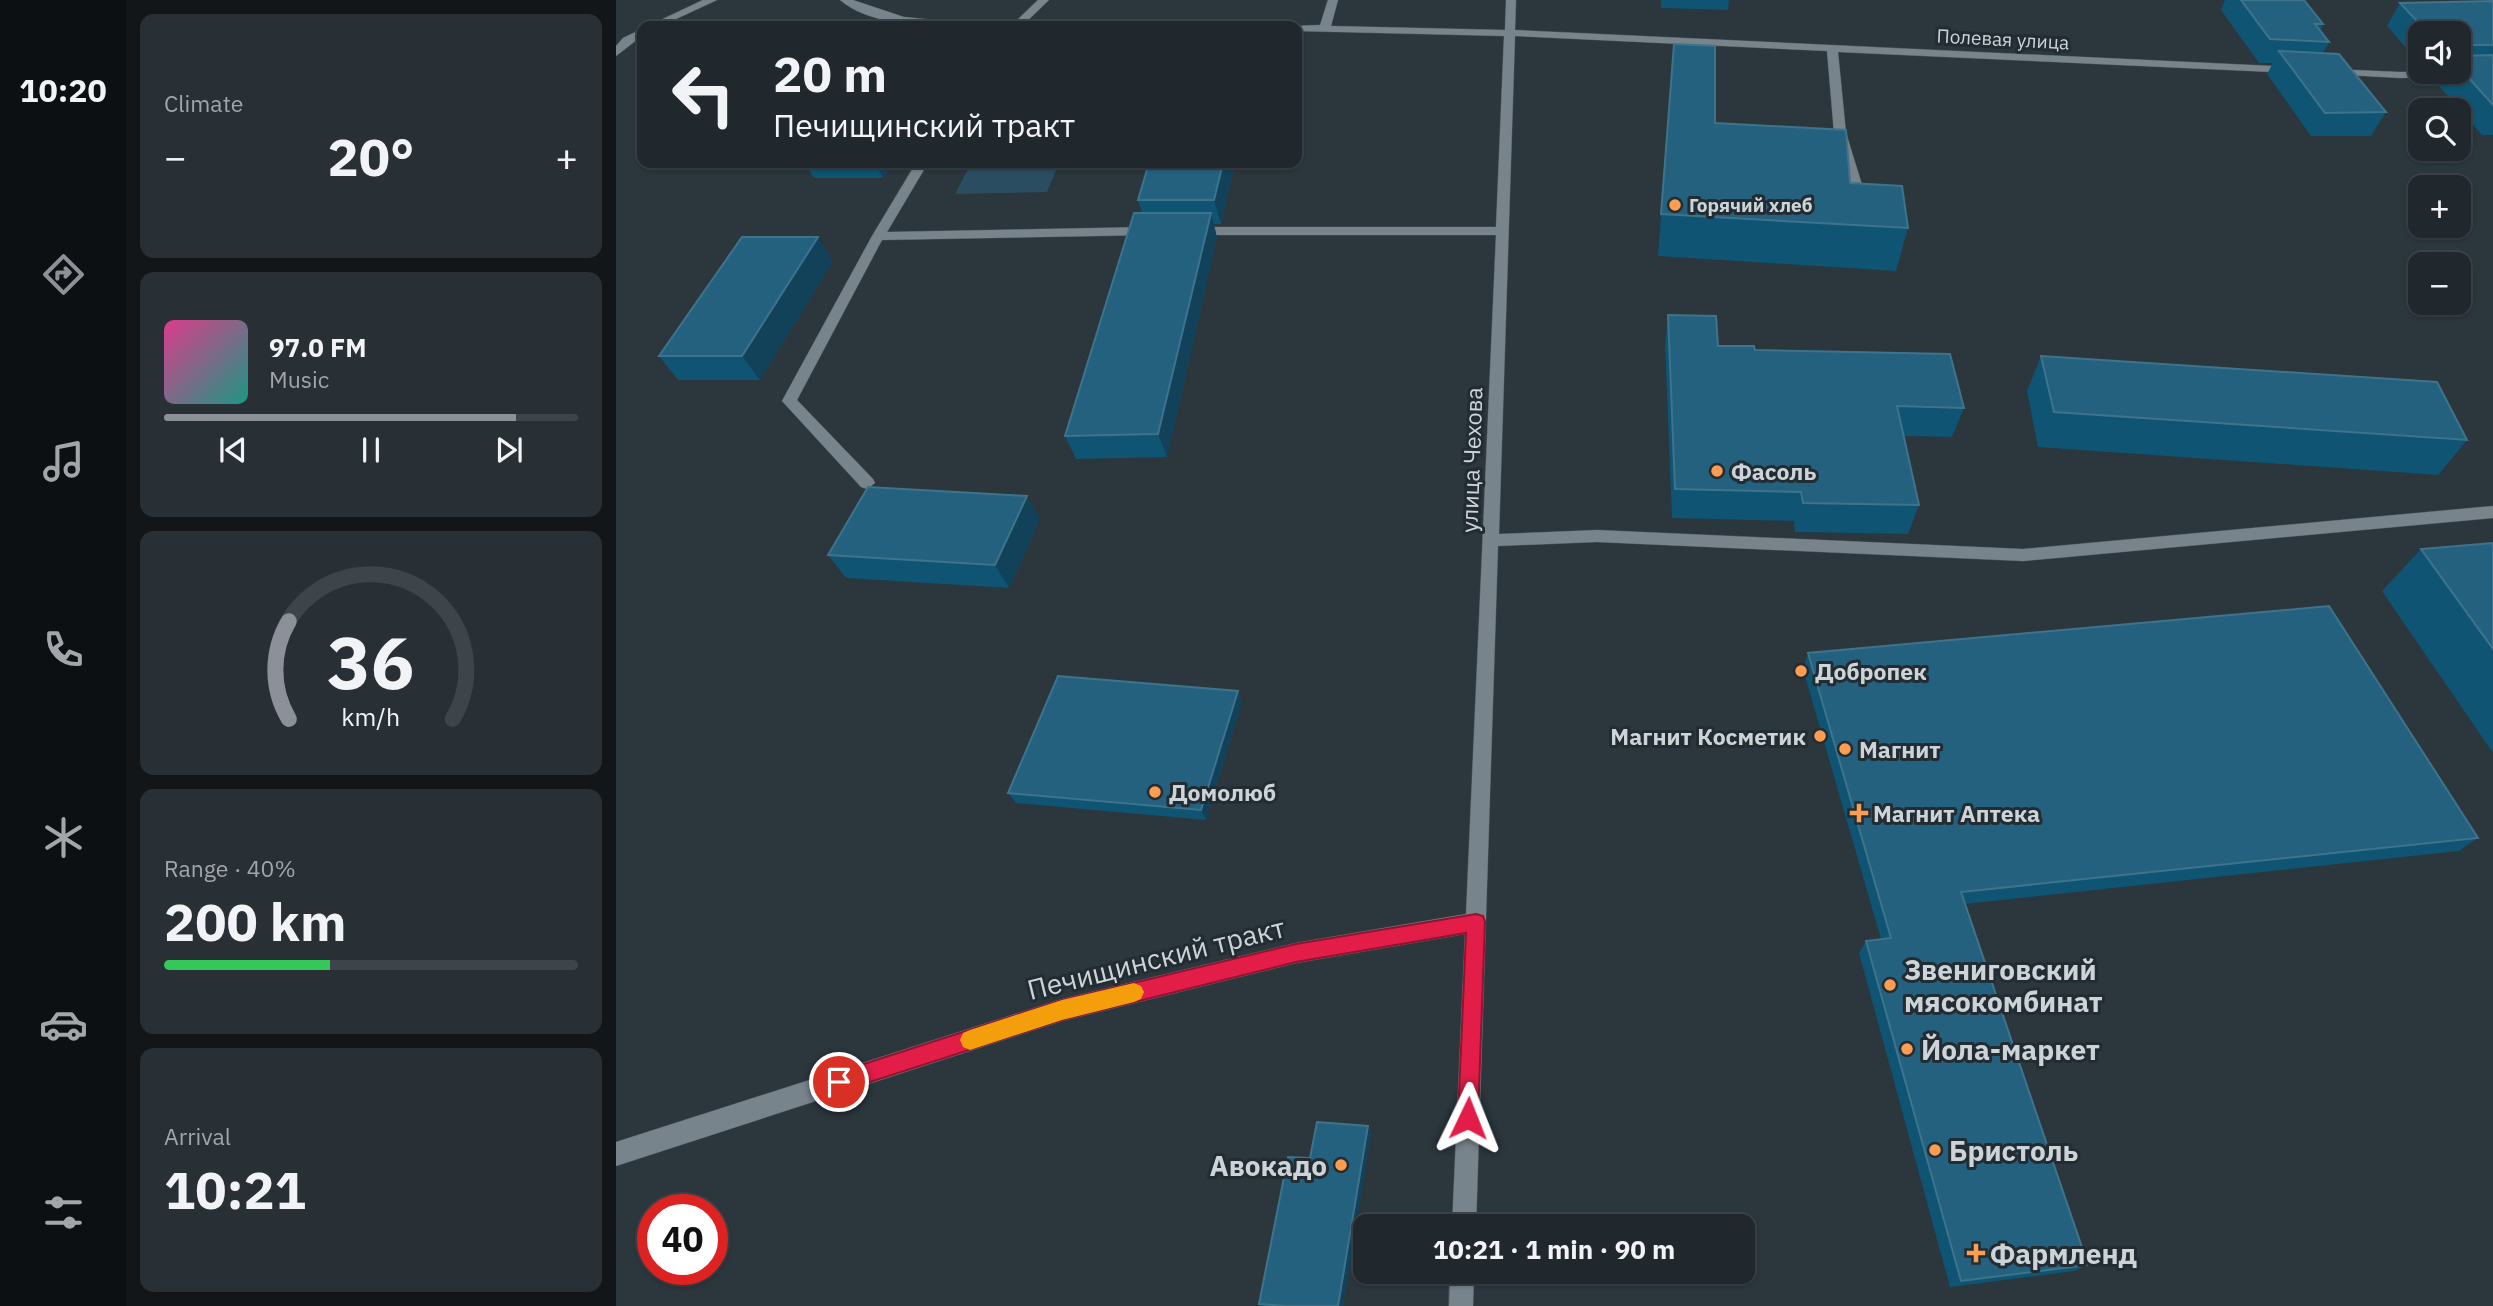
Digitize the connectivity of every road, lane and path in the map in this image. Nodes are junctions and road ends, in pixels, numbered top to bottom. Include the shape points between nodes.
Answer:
1 (712, 0) edge
2 (845, 0) edge
3 (1044, 0) edge
4 (1333, 0) edge
5 (1511, 0) edge
6 (664, 21) edge
7 (911, 21) edge
8 (1021, 21) edge
9 (1325, 28) junction
10 (1302, 29) edge
11 (1511, 33) junction
12 (637, 34) edge
13 (1832, 48) junction
14 (616, 52) edge
15 (2303, 71) edge
16 (2317, 71) edge
17 (2493, 73) edge
18 (919, 168) edge
19 (1863, 207) edge
20 (1503, 231) junction
21 (878, 236) junction
22 (867, 483) dead end
23 (2493, 512) edge
24 (1490, 540) junction
25 (1476, 922) junction
26 (616, 1154) edge
27 (1465, 1214) edge
28 (1462, 1284) edge
29 (1461, 1306) edge

1 - 6 street
2 - 7 street
3 - 8 street
4 - 9 street
5 - 11 street, улица Чехова
9 - 10 street, Полевая улица
9 - 11 street, Полевая улица
11 - 13 street, Полевая улица
11 - 20 street, улица Чехова
12 - 14 street
13 - 15 street, Полевая улица
13 - 19 street via 1840,132
16 - 17 street
18 - 21 street
20 - 21 street
20 - 24 street, улица Чехова
21 - 22 street via 789,401
23 - 24 street via 2023,555 1597,536
24 - 25 street, улица Чехова
25 - 26 street, Печищинский тракт via 1296,953 1062,1010
25 - 27 street, улица Чехова
28 - 29 street

